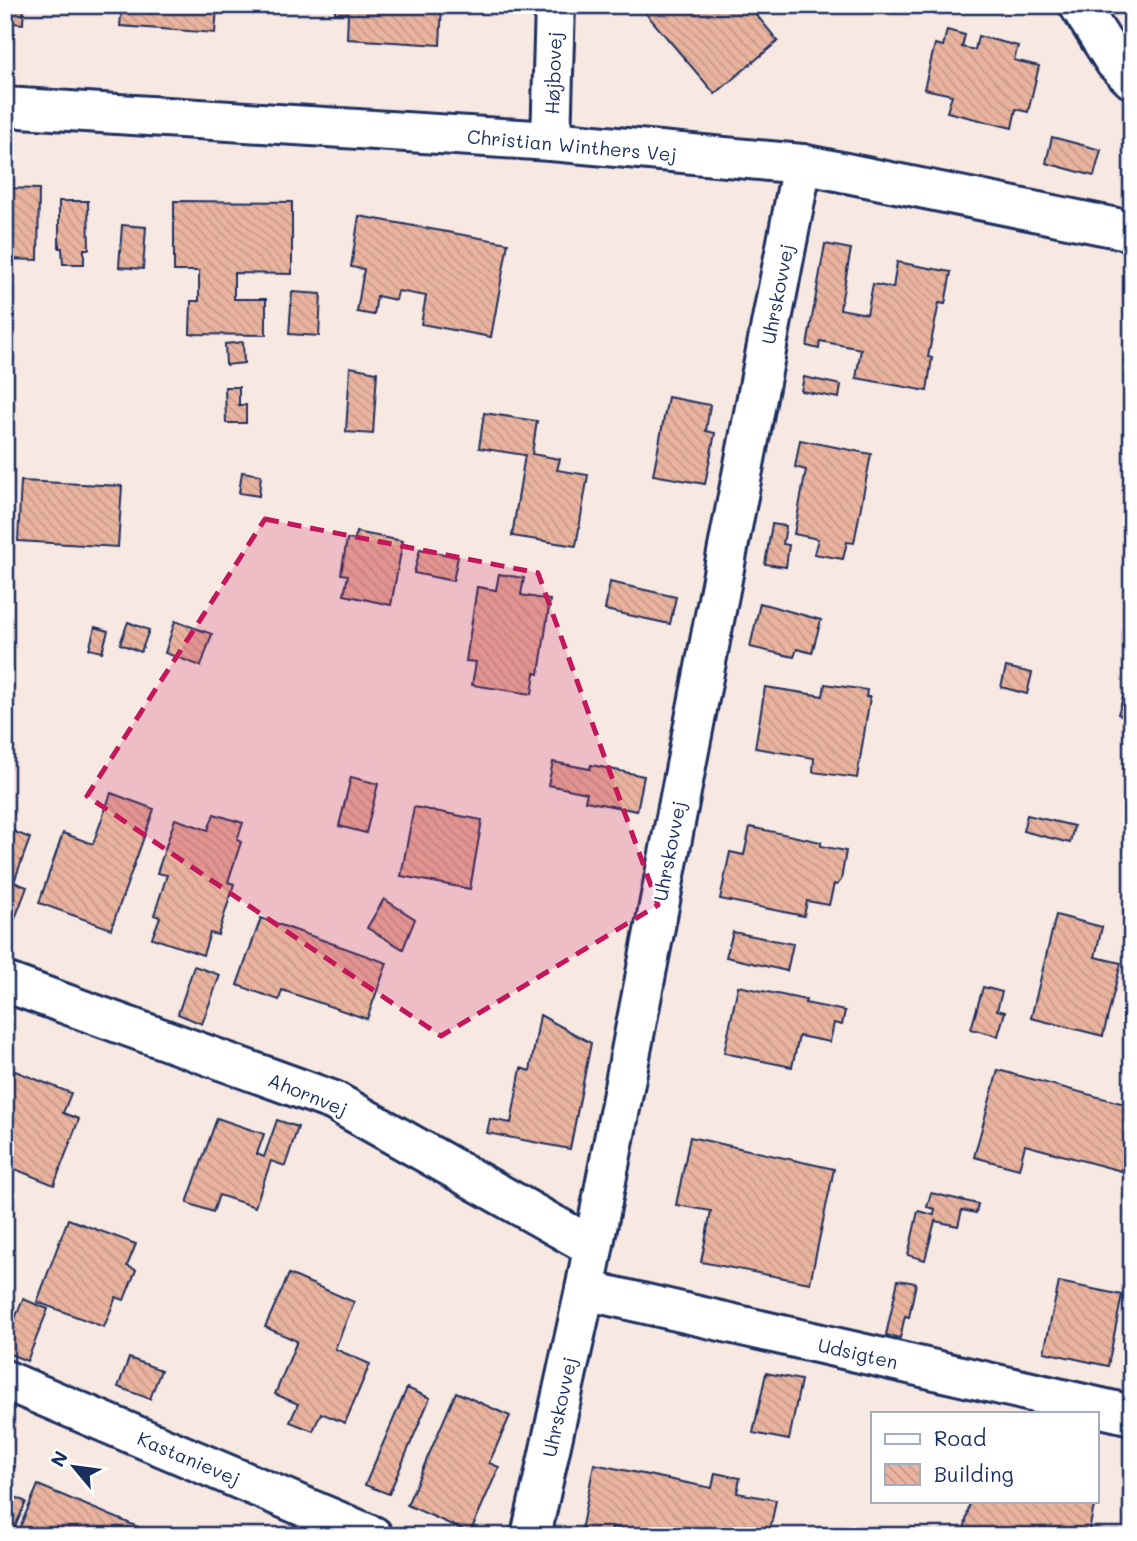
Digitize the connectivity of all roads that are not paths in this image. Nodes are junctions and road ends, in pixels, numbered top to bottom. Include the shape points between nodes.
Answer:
1 (555, 5) edge
2 (1079, 5) edge
3 (1132, 79) edge
4 (5, 107) edge
5 (551, 141) junction
6 (802, 164) junction
7 (1132, 231) edge
8 (5, 982) edge
9 (593, 1247) junction
10 (585, 1290) junction
11 (5, 1380) edge
12 (1132, 1415) edge
13 (373, 1536) edge
14 (531, 1536) edge

1 - 5 street, Højbovej
2 - 3 street via 1115,62
4 - 5 street, Christian Winthers Vej
5 - 6 street, Christian Winthers Vej
6 - 7 street, Christian Winthers Vej
6 - 9 street, Uhrskovvej
8 - 9 street, Ahornvej via 334,1101
9 - 10 street, Uhrskovvej
10 - 12 street, Udsigten
10 - 14 street, Uhrskovvej
11 - 13 street, Kastanievej

